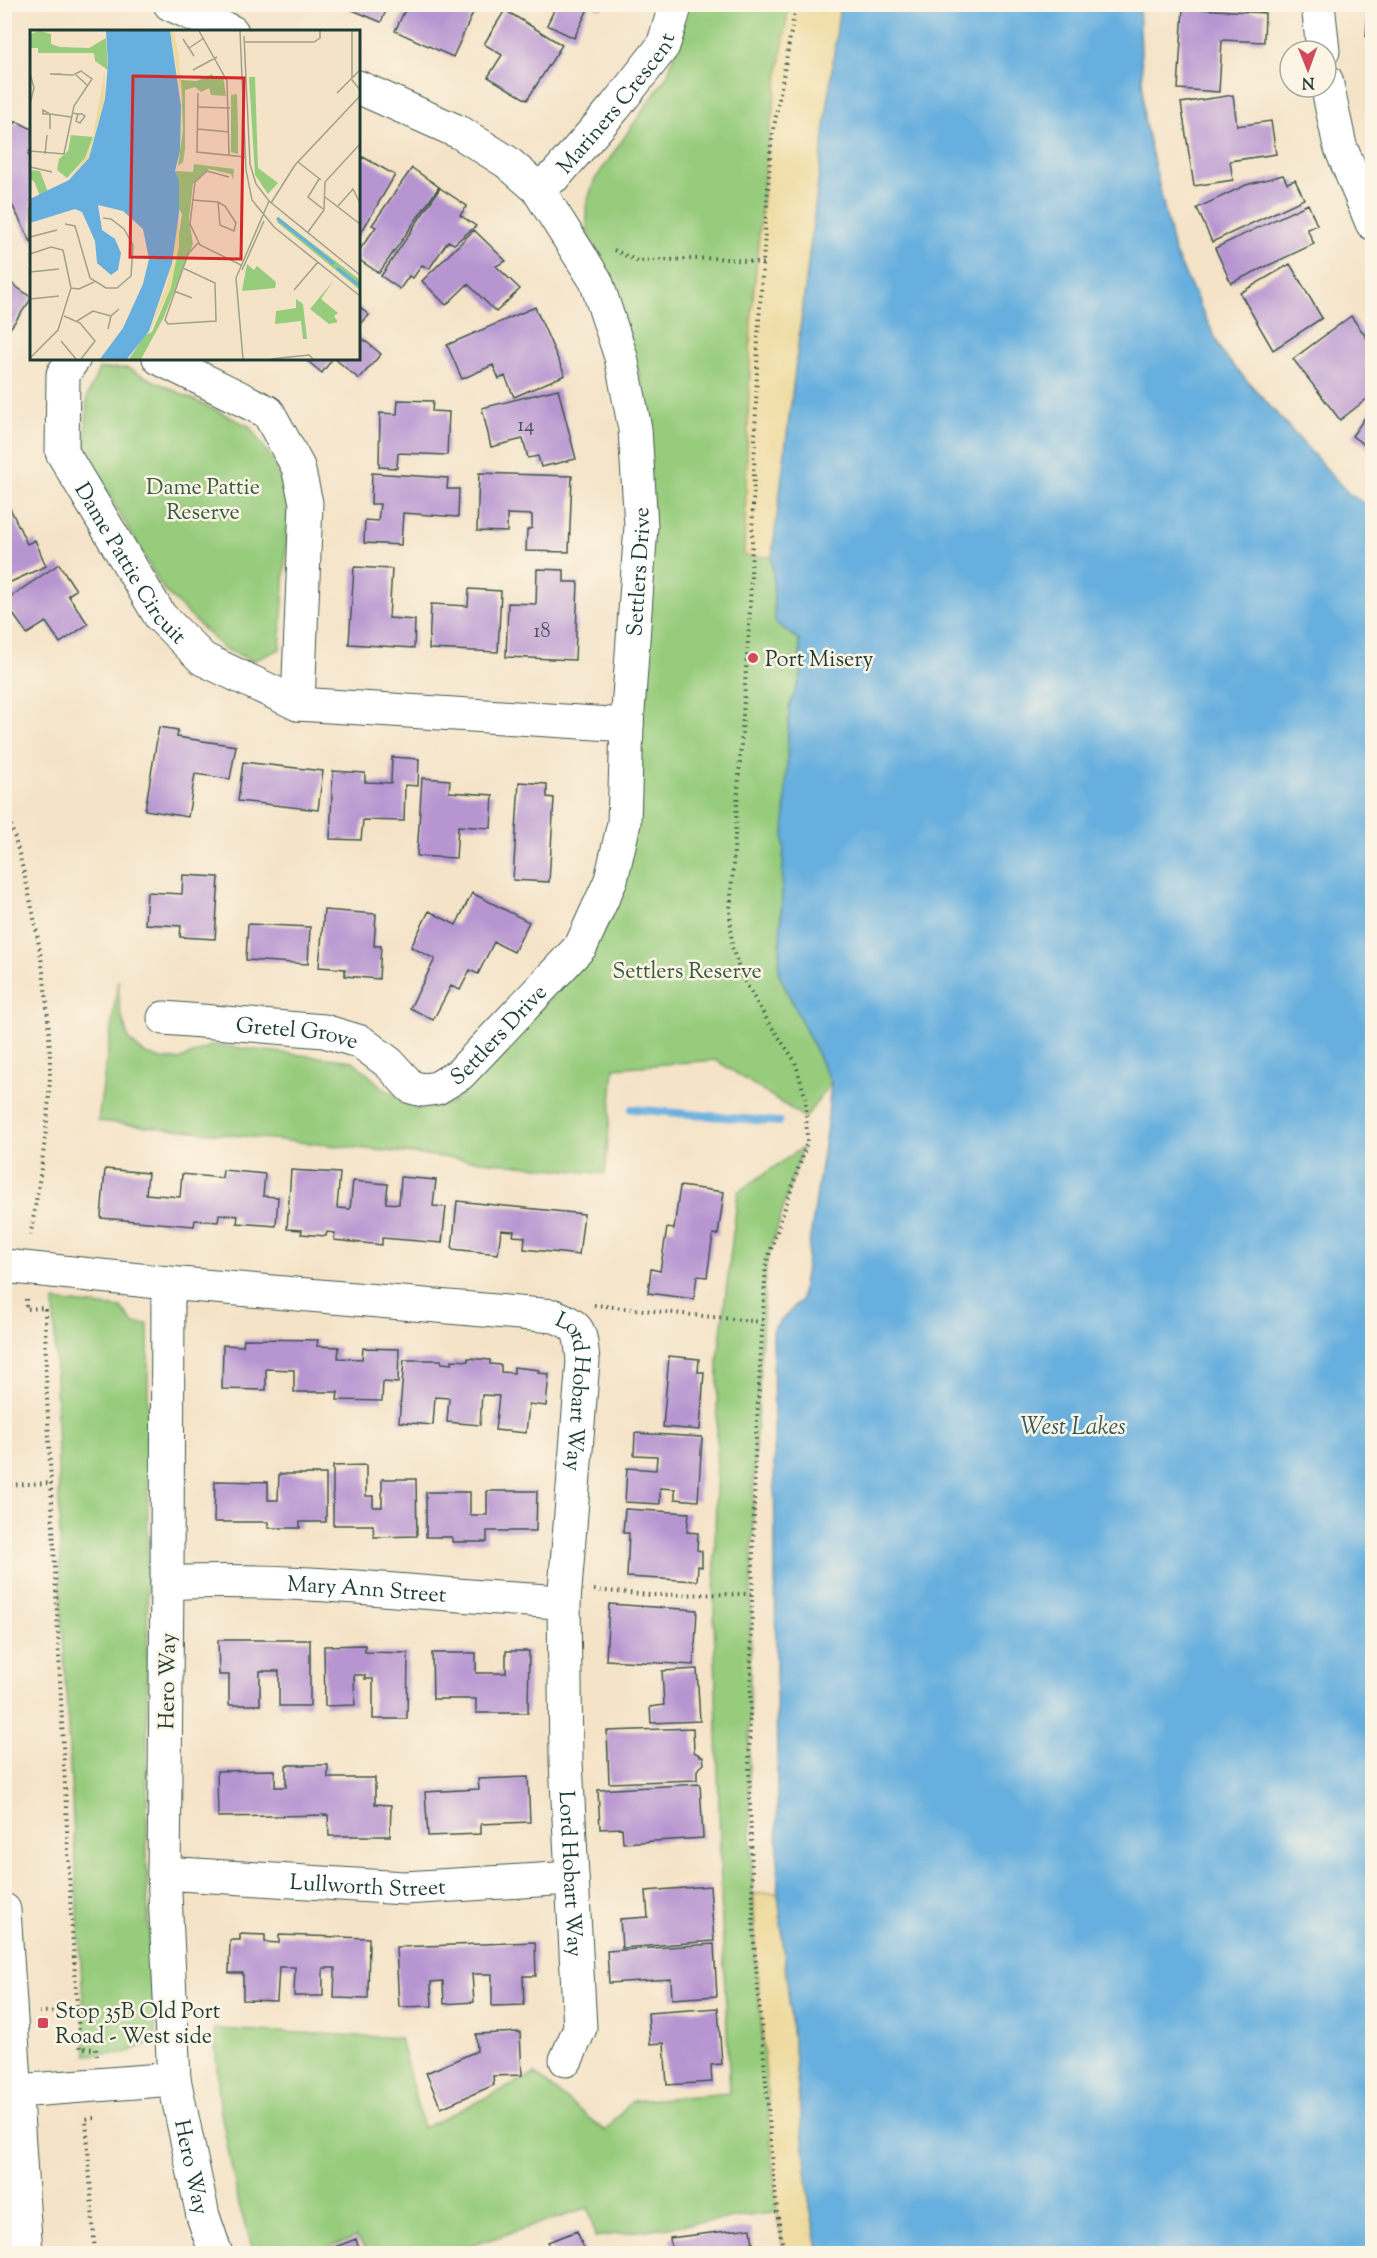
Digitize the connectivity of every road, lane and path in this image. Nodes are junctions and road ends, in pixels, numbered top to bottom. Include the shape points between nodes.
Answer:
1 (170, 4) edge
2 (676, 4) edge
3 (796, 4) edge
4 (1318, 4) edge
5 (228, 30) edge
6 (1322, 39) edge
7 (360, 88) edge
8 (1330, 99) edge
9 (537, 188) junction
10 (1372, 223) edge
11 (609, 248) dead end
12 (763, 264) junction
13 (73, 360) edge
14 (163, 360) edge
15 (298, 704) junction
16 (627, 725) junction
17 (4, 802) edge
18 (164, 1018) dead end
19 (411, 1087) joint
20 (29, 1244) dead end
21 (4, 1266) edge
22 (168, 1283) junction
23 (26, 1296) dead end
24 (588, 1304) dead end
25 (762, 1322) junction
26 (51, 1483) junction
27 (4, 1485) edge
28 (168, 1583) junction
29 (565, 1590) junction
30 (751, 1594) junction
31 (164, 1873) junction
32 (572, 1878) junction
33 (4, 1910) edge
34 (77, 2011) junction
35 (35, 2013) dead end
36 (97, 2058) dead end
37 (566, 2060) dead end
38 (174, 2079) junction
39 (11, 2091) edge
40 (101, 2117) dead end
41 (26, 2253) edge
42 (95, 2253) edge
43 (216, 2253) edge
44 (784, 2253) edge

1 - 5 street
2 - 9 street, Mariners Crescent via 663,46 556,175
3 - 12 path via 771,144
4 - 6 street
7 - 9 street, Settlers Drive via 461,132 507,162
8 - 10 street via 1340,146
9 - 16 street, Settlers Drive via 596,281 621,357 635,429 641,526
11 - 12 path via 637,261 717,258
12 - 25 path via 750,609 730,911 732,947 741,975 795,1061 806,1100 807,1143 766,1264
13 - 15 street, Dame Pattie Circuit via 63,374 62,452 160,616 203,659
14 - 15 street via 268,412 298,467 306,503
15 - 16 street, Dame Pattie Circuit
16 - 19 street, Settlers Drive via 624,823 611,880 581,946 460,1074 437,1088
17 - 20 path via 44,967 50,1071 42,1162
18 - 19 street, Gretel Grove via 324,1031 361,1042 389,1063
21 - 22 street, Lord Hobart Way
22 - 28 street, Hero Way
22 - 29 street, Lord Hobart Way via 554,1316 572,1323 580,1336 583,1361
23 - 26 path via 26,1309 45,1308
24 - 25 path
25 - 30 path
26 - 27 path
26 - 34 path
28 - 29 street, Mary Ann Street via 298,1582 479,1598
28 - 31 street, Hero Way
29 - 30 path via 586,1578 586,1589 650,1594
29 - 32 street, Lord Hobart Way via 566,1762
30 - 44 path via 749,1768 754,1942 777,2212
31 - 32 street, Lullworth Street via 404,1888
31 - 38 street, Hero Way
32 - 37 street, Lord Hobart Way via 580,2028
33 - 39 street
34 - 35 path
34 - 36 path via 80,2048 96,2049
38 - 39 street
38 - 43 street, Hero Way via 203,2216
39 - 41 street
40 - 42 path via 86,2119

